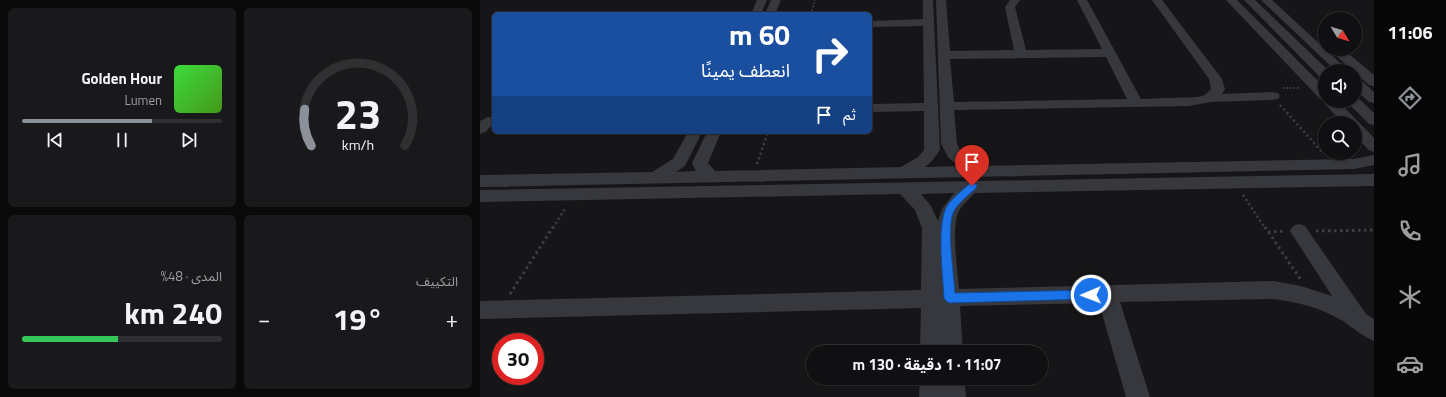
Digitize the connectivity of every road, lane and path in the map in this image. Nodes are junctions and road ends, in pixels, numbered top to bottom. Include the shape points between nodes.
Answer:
1 (762, 0) edge
2 (776, 0) edge
3 (815, 0) edge
4 (928, 0) edge
5 (941, 0) edge
6 (1015, 0) edge
7 (1082, 0) edge
8 (1157, 0) edge
9 (1231, 0) edge
10 (1249, 0) edge
11 (1266, 0) edge
12 (1280, 0) edge
13 (757, 12) edge
14 (771, 12) edge
15 (811, 12) edge
16 (929, 22) junction
17 (872, 24) edge
18 (1318, 33) edge
19 (1110, 53) junction
20 (1021, 54) junction
21 (944, 55) junction
22 (1344, 56) edge
23 (1335, 64) edge
24 (1318, 67) edge
25 (1374, 82) edge
26 (1362, 88) edge
27 (1318, 89) edge
28 (1273, 96) joint
29 (1211, 98) junction
30 (1374, 99) edge
31 (1136, 103) junction
32 (947, 106) junction
33 (931, 107) junction
34 (872, 108) edge
35 (1337, 108) edge
36 (1360, 108) edge
37 (1344, 116) edge
38 (1374, 121) edge
39 (694, 134) edge
40 (713, 134) edge
41 (767, 134) edge
42 (1362, 134) edge
43 (932, 144) junction
44 (949, 144) junction
45 (1374, 147) edge
46 (1374, 160) edge
47 (1333, 164) junction
48 (1354, 164) junction
49 (752, 176) junction
50 (710, 177) junction
51 (655, 178) junction
52 (976, 179) junction
53 (1370, 179) edge
54 (904, 180) junction
55 (480, 181) edge
56 (1233, 181) junction
57 (785, 183) junction
58 (574, 194) junction
59 (480, 196) edge
60 (939, 228) junction
61 (1374, 230) edge
62 (1299, 231) junction
63 (1268, 232) junction
64 (1107, 294) junction
65 (1313, 297) junction
66 (940, 298) junction
67 (480, 310) edge
68 (500, 310) junction
69 (1358, 319) junction
70 (1374, 331) edge
71 (932, 345) edge
72 (950, 345) edge
73 (931, 385) edge
74 (953, 385) edge
75 (932, 397) edge
76 (954, 397) edge
77 (1138, 397) edge

1 - 13 street
2 - 14 street
3 - 15 path
4 - 16 street
5 - 21 street
6 - 20 street via 1010,7
7 - 19 street
8 - 29 street via 1215,78 1218,89
9 - 27 street
10 - 24 street
11 - 23 street
12 - 18 street
16 - 17 street
16 - 33 street
19 - 20 street
19 - 31 street
20 - 21 street
21 - 32 street
22 - 25 street
26 - 30 street
28 - 29 street
28 - 47 path
29 - 31 street via 1189,102
31 - 32 street
32 - 44 street
33 - 34 street
33 - 43 street
35 - 37 street
36 - 38 street
39 - 51 street via 679,162
40 - 50 street via 700,163
41 - 49 path
42 - 45 street
43 - 44 street
43 - 54 street via 929,156
44 - 52 street via 955,156
46 - 48 street
47 - 48 street
47 - 52 street
48 - 53 street
49 - 50 street
49 - 57 street
50 - 51 street
51 - 55 street
52 - 54 street
52 - 56 street
52 - 60 street via 952,207
53 - 56 street
54 - 57 street
54 - 60 street
56 - 63 path
57 - 58 street
58 - 59 street
58 - 68 path
60 - 66 street
61 - 62 path
62 - 63 path
62 - 69 street
63 - 65 path
64 - 65 street via 1273,290 1292,291
64 - 66 street
64 - 77 street
65 - 69 street via 1336,306
66 - 68 street
66 - 71 street
66 - 72 street
67 - 68 street
69 - 70 street
73 - 75 street
74 - 76 street

